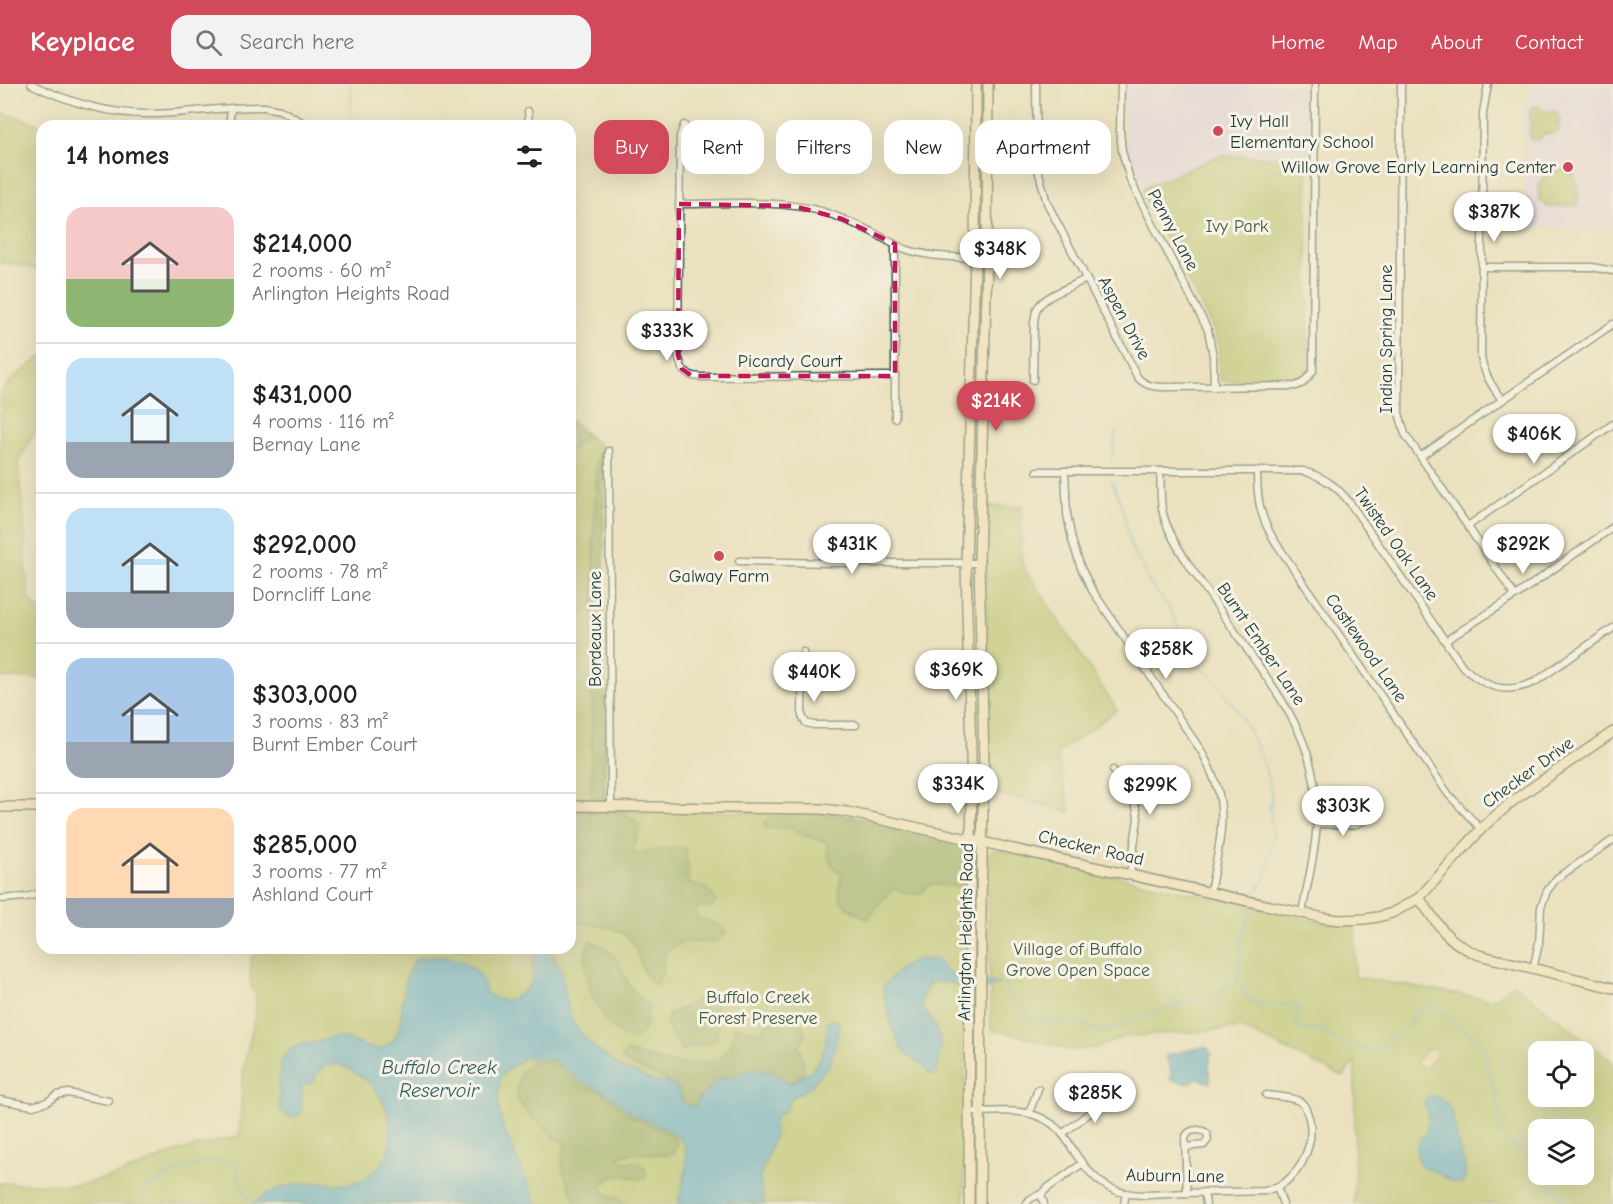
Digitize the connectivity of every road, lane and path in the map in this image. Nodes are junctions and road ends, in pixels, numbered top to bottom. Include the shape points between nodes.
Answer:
1 (31, 84) edge
2 (976, 84) edge
3 (988, 84) edge
4 (1036, 84) edge
5 (1120, 84) edge
6 (1316, 84) edge
7 (1401, 84) edge
8 (1488, 84) edge
9 (231, 108) junction
10 (528, 111) dead end
11 (230, 120) edge
12 (298, 120) edge
13 (529, 120) edge
14 (976, 120) edge
15 (988, 120) edge
16 (681, 133) edge
17 (976, 174) edge
18 (987, 174) edge
19 (679, 204) junction
20 (895, 244) junction
21 (975, 258) junction
22 (987, 258) junction
23 (1482, 267) junction
24 (1613, 272) edge
25 (1086, 279) junction
26 (1613, 324) edge
27 (895, 376) junction
28 (1033, 380) dead end
29 (1214, 387) junction
30 (1502, 400) junction
31 (895, 418) dead end
32 (1613, 424) edge
33 (609, 451) dead end
34 (1421, 456) junction
35 (1037, 471) dead end
36 (1065, 471) junction
37 (1160, 471) junction
38 (1257, 471) junction
39 (1468, 526) junction
40 (1613, 527) edge
41 (739, 561) dead end
42 (966, 563) junction
43 (979, 563) junction
44 (1515, 596) junction
45 (1613, 628) edge
46 (1445, 641) junction
47 (803, 652) dead end
48 (856, 725) dead end
49 (1613, 732) edge
50 (1113, 770) dead end
51 (576, 806) edge
52 (611, 806) junction
53 (0, 807) edge
54 (36, 807) edge
55 (1363, 821) dead end
56 (1316, 825) junction
57 (1481, 829) junction
58 (972, 839) junction
59 (1613, 840) edge
60 (983, 841) junction
61 (1130, 874) junction
62 (1210, 892) junction
63 (36, 894) edge
64 (1419, 898) junction
65 (0, 899) edge
66 (1302, 913) junction
67 (1533, 969) junction
68 (1613, 988) edge
69 (1038, 1089) dead end
70 (1266, 1095) dead end
71 (1120, 1098) dead end
72 (0, 1100) edge
73 (108, 1101) dead end
74 (969, 1112) junction
75 (980, 1112) junction
76 (1029, 1113) junction
77 (1062, 1134) junction
78 (1186, 1147) dead end
79 (1083, 1163) junction
80 (1277, 1187) junction
81 (1204, 1192) junction
82 (1126, 1193) junction
83 (1187, 1193) junction
84 (1041, 1194) junction
85 (969, 1204) edge
86 (980, 1204) edge
87 (1026, 1204) edge
88 (1044, 1204) edge
89 (1124, 1204) edge
90 (1206, 1204) edge
91 (1283, 1204) edge

1 - 9 street via 69,101 116,113
2 - 14 main road, Arlington Heights Road
3 - 15 main road, Arlington Heights Road
4 - 25 street, Aspen Drive via 1037,165 1047,203
5 - 29 street, Penny Lane via 1120,131 1127,170 1208,330
6 - 29 street, Aspen Drive via 1313,371 1296,386
7 - 34 street, Indian Spring Lane via 1400,413 1405,434
8 - 23 street via 1483,113
9 - 11 street
9 - 12 street via 273,109
10 - 13 street
16 - 19 street, Picardy Court
17 - 21 main road, Arlington Heights Road
18 - 22 main road, Arlington Heights Road
19 - 20 street via 794,206 842,219
19 - 27 street, Picardy Court via 678,355 682,369 700,377
20 - 21 street via 922,254
20 - 27 street
21 - 22 street
21 - 42 main road, Arlington Heights Road
22 - 43 main road, Arlington Heights Road
23 - 24 street via 1592,267
23 - 30 street via 1481,357 1488,380
25 - 28 street via 1046,300 1035,313
25 - 29 street, Aspen Drive via 1138,378 1152,386
26 - 30 street
27 - 31 street
30 - 34 street
32 - 39 street
33 - 52 street, Bordeaux Lane
34 - 39 street, Indian Spring Lane
35 - 36 street, Twisted Oak Lane
36 - 37 street, Twisted Oak Lane
36 - 62 street via 1067,514 1081,568 1202,752 1219,791 1220,832
37 - 38 street, Twisted Oak Lane
37 - 56 street, Burnt Ember Lane via 1162,510 1176,545 1283,700 1302,737 1314,784
38 - 46 street, Twisted Oak Lane via 1303,471 1339,489
38 - 57 street, Castlewood Lane via 1259,507 1267,529 1449,795
39 - 44 street, Indian Spring Lane
40 - 44 street
41 - 42 street
42 - 43 street
42 - 58 main road, Arlington Heights Road
43 - 60 main road, Arlington Heights Road
44 - 46 street
45 - 46 street, Twisted Oak Lane via 1535,682 1511,689 1497,688 1473,677
47 - 48 street via 802,716 806,723
49 - 57 main road, Checker Drive via 1514,800
50 - 61 street via 1136,807 1138,818
51 - 52 main road, Checker Road
52 - 58 main road, Checker Road via 822,809
53 - 54 main road
55 - 56 street via 1354,825
56 - 66 street, Burnt Ember Lane
57 - 64 main road, Checker Drive
58 - 60 main road, Checker Road
58 - 74 main road, Arlington Heights Road
59 - 67 street via 1557,878 1547,891 1541,907
60 - 61 main road, Checker Road
60 - 75 main road, Arlington Heights Road
61 - 62 main road, Checker Road
62 - 66 main road, Checker Road
63 - 65 street
64 - 66 main road, Checker Road via 1392,913 1365,919 1340,920
64 - 67 main road via 1447,936 1466,950
67 - 68 main road
69 - 76 street
70 - 80 street via 1299,1101 1310,1119 1307,1152 1292,1177
71 - 77 street via 1104,1102
72 - 73 street via 33,1106 68,1093
74 - 75 street, Auburn Lane
74 - 85 main road, Arlington Heights Road
75 - 76 street, Auburn Lane
75 - 86 main road, Arlington Heights Road
76 - 77 street, Auburn Lane via 1048,1120
77 - 79 street, Auburn Lane
78 - 83 street
79 - 82 street, Auburn Lane via 1108,1187
79 - 84 street
80 - 81 street, Auburn Lane via 1265,1191
80 - 91 street
81 - 83 street, Auburn Lane
81 - 90 street
82 - 83 street, Auburn Lane
82 - 89 street
84 - 87 street
84 - 88 street

